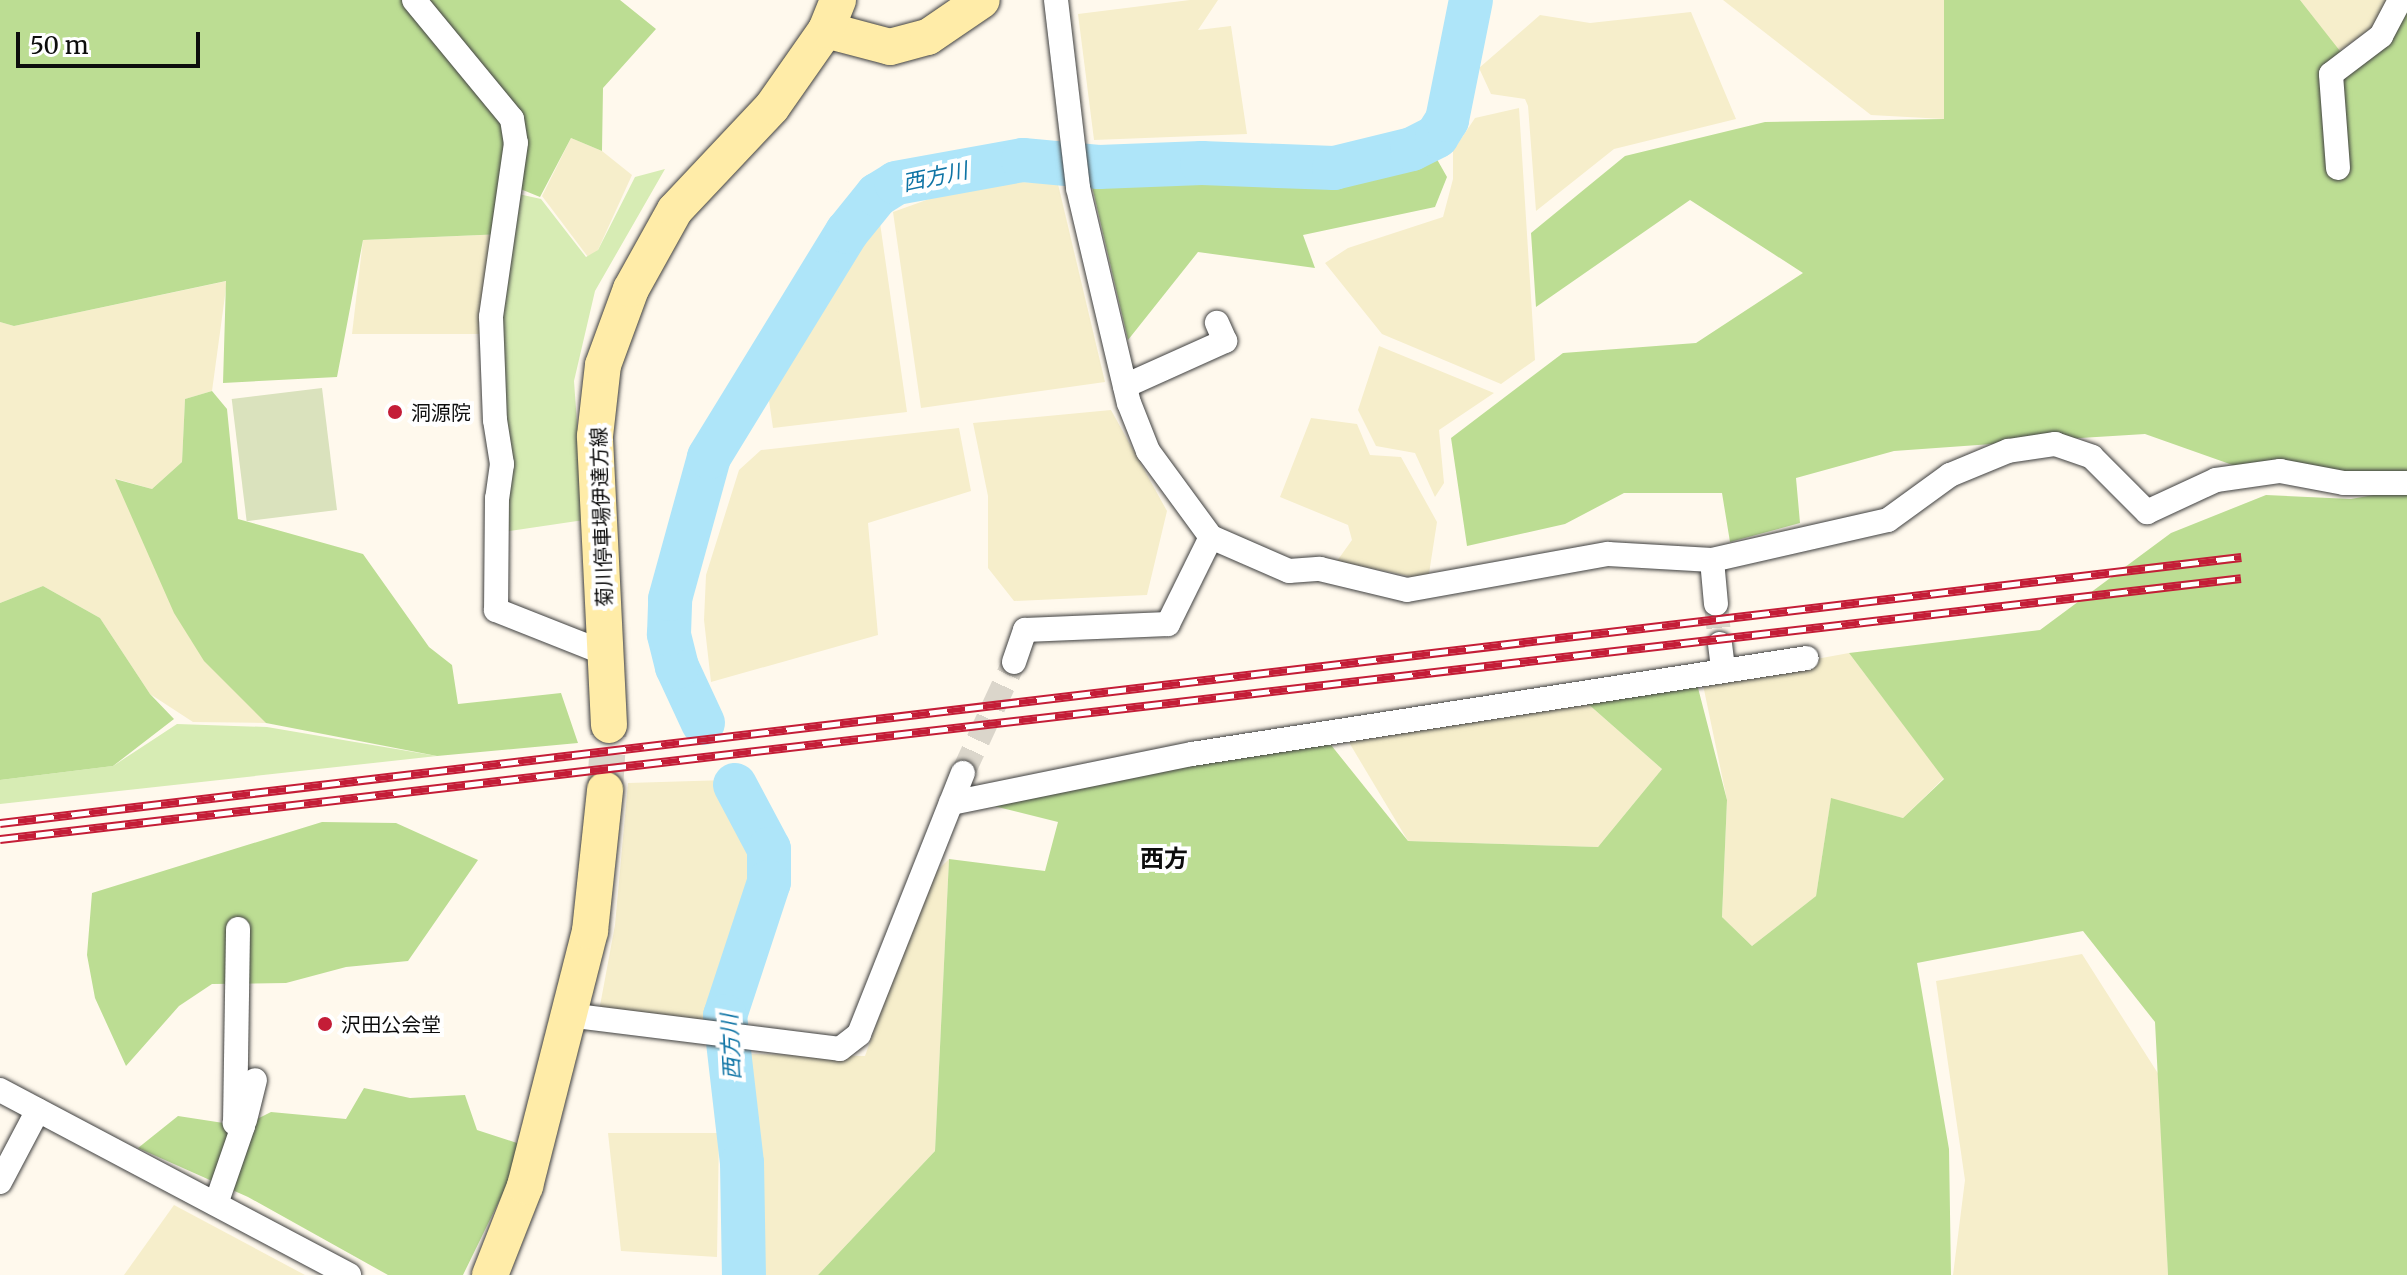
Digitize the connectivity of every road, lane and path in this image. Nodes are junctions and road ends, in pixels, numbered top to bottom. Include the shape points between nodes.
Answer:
1 (414, 0) edge
2 (982, 0) edge
3 (1056, 0) edge
4 (2400, 0) edge
5 (832, 15) edge
6 (2338, 168) dead end
7 (1217, 323) dead end
8 (1125, 386) junction
9 (2407, 483) edge
10 (1211, 537) junction
11 (1712, 560) junction
12 (1716, 604) tunnel mouth
13 (1720, 644) tunnel mouth
14 (607, 654) junction
15 (1807, 658) dead end
16 (1014, 662) tunnel mouth
17 (1723, 669) junction
18 (609, 725) tunnel mouth
19 (963, 773) tunnel mouth
20 (605, 790) tunnel mouth
21 (951, 803) junction
22 (238, 929) dead end
23 (568, 1015) junction
24 (255, 1080) dead end
25 (0, 1090) edge
26 (38, 1110) junction
27 (232, 1115) junction
28 (0, 1182) edge
29 (216, 1204) junction
30 (349, 1275) edge
31 (490, 1275) edge

1 - 14 street via 512,119 516,143 491,317 502,464 496,610
2 - 5 main road via 928,37 890,47
3 - 8 street via 1078,188
4 - 6 street via 2381,36 2331,74
5 - 14 main road, 菊川停車場伊達方線 via 772,107 675,210 631,289 603,365 595,436
7 - 8 street via 1225,341
8 - 10 street via 1148,451
9 - 11 street via 2344,483 2280,471 2216,480 2147,512 2092,457 2055,444 2008,451 1950,475 1888,520
10 - 11 street via 1289,571 1320,569 1407,590 1608,554
10 - 16 street via 1168,624 1025,630
11 - 12 street
13 - 17 street
14 - 18 main road, 菊川停車場伊達方線
15 - 17 street
17 - 21 street via 1192,754
19 - 21 street
20 - 23 main road via 590,931
21 - 23 street via 859,1034 840,1049
22 - 27 street
23 - 31 main road via 525,1186
24 - 27 street
25 - 26 street
26 - 28 street
26 - 29 street
27 - 29 street
29 - 30 street

